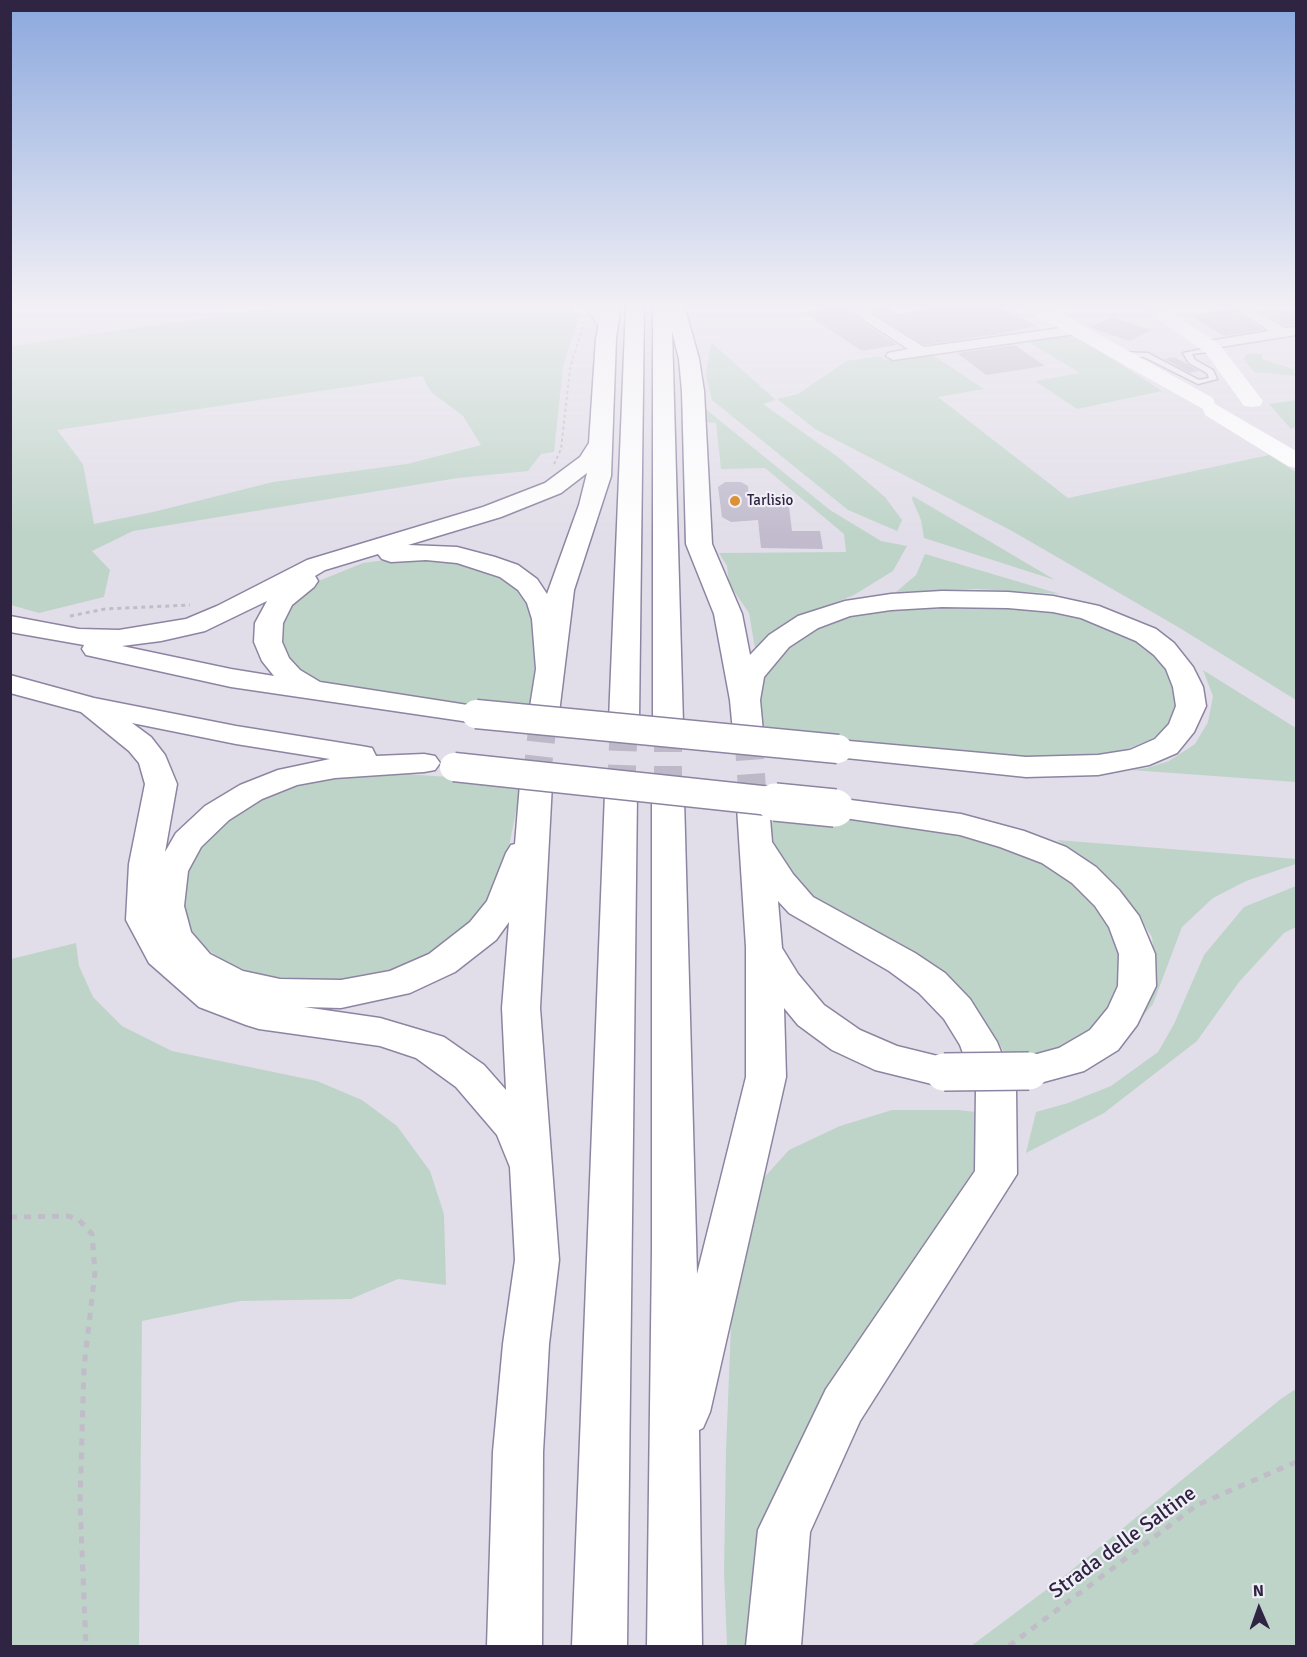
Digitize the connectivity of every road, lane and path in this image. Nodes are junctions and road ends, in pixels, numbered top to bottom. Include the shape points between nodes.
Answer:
1 (569, 382) edge
2 (605, 382) edge
3 (633, 382) edge
4 (663, 382) edge
5 (692, 382) edge
6 (1183, 382) edge
7 (1218, 382) edge
8 (1222, 399) junction
9 (601, 443) junction
10 (1296, 461) edge
11 (554, 465) dead end
12 (200, 603) dead end
13 (69, 616) dead end
14 (10, 625) edge
15 (549, 668) junction
16 (10, 684) edge
17 (317, 692) junction
18 (745, 700) junction
19 (91, 706) junction
20 (544, 713) tunnel mouth
21 (624, 720) tunnel mouth
22 (668, 724) tunnel mouth
23 (748, 732) tunnel mouth
24 (439, 765) junction
25 (621, 793) tunnel mouth
26 (668, 798) tunnel mouth
27 (764, 948) junction
28 (533, 1175) junction
29 (10, 1217) edge
30 (1296, 1462) edge
31 (674, 1463) junction
32 (86, 1647) edge
33 (515, 1647) edge
34 (599, 1647) edge
35 (674, 1647) edge
36 (774, 1647) edge
37 (1009, 1647) edge

1 - 11 path via 561,449
2 - 9 main road
3 - 21 main road
4 - 22 main road
5 - 18 main road via 699,544 728,614
6 - 8 main road
7 - 8 main road
8 - 10 main road
8 - 10 main road
9 - 14 main road via 588,462 553,488 492,512 316,565 195,625 119,638 79,637
9 - 15 main road via 599,476 561,590
12 - 13 path via 105,609
14 - 17 main road via 208,674
15 - 17 main road via 546,619 540,603 528,585 509,571 476,559 426,552 392,554 331,568 302,582 280,601 269,623 268,642 276,661
15 - 20 main road
16 - 19 main road
17 - 18 main road, bridge via 476,714 1026,767 1098,765 1138,758 1166,746 1183,726 1191,706 1179,667 1146,635 1089,612 1053,604 942,599 845,609 808,622 779,640 760,662 750,677
18 - 23 main road
19 - 24 main road via 236,735
19 - 28 main road via 140,744 154,762 160,784 146,864 144,920 162,954 212,998 259,1015 380,1032 430,1047 470,1076 514,1127
24 - 27 main road, bridge via 835,808 961,825 1012,839 1054,855 1084,875 1107,898 1126,925 1137,954 1137,986 1124,1015 1104,1040 1070,1060 1029,1071 944,1072 889,1059 846,1040 811,1015 785,984
24 - 28 main road via 335,768 290,777 251,792 217,813 188,841 171,871 166,906 174,936 197,963 233,982 280,993 341,994 397,983 442,963 483,931 503,905 521,863 535,797 521,1008
25 - 34 main road
26 - 31 main road
27 - 31 main road via 766,1077
27 - 36 main road via 755,825 781,882 801,905 902,962 932,982 957,1009 978,1041 996,1089 996,1174 843,1404 784,1530
28 - 33 main road via 537,1260 518,1452
29 - 32 path via 68,1216 79,1220 92,1233 95,1272 84,1367 80,1503
30 - 37 path, Strada delle Saltine via 1197,1505
31 - 35 main road

